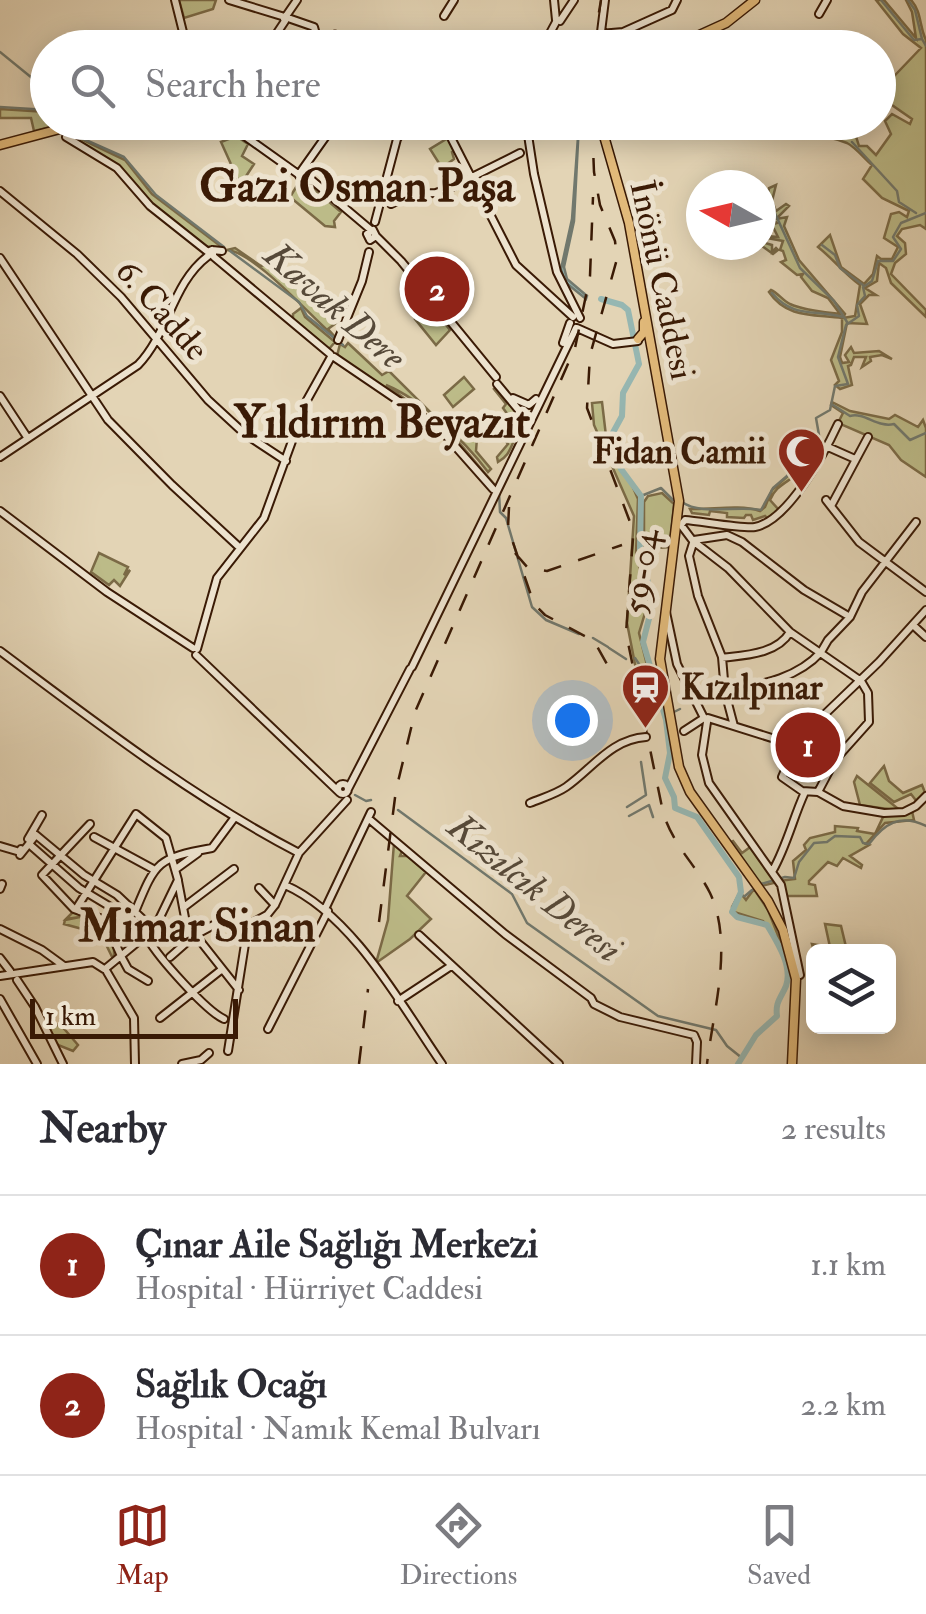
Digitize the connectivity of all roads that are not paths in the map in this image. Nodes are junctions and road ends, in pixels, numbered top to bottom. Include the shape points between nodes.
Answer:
1 (176, 0) edge
2 (232, 0) edge
3 (298, 0) edge
4 (454, 0) edge
5 (555, 0) edge
6 (574, 0) edge
7 (605, 0) edge
8 (677, 0) edge
9 (753, 0) edge
10 (827, 0) edge
11 (818, 14) dead end
12 (444, 16) dead end
13 (287, 18) junction
14 (556, 24) junction
15 (184, 30) edge
16 (279, 30) edge
17 (315, 30) edge
18 (553, 30) edge
19 (601, 30) edge
20 (627, 30) edge
21 (702, 30) edge
22 (710, 30) edge
23 (30, 136) edge
24 (30, 136) edge
25 (84, 140) edge
26 (250, 140) edge
27 (324, 140) edge
28 (397, 140) edge
29 (452, 140) edge
30 (529, 140) edge
31 (604, 140) edge
32 (0, 143) edge
33 (520, 153) dead end
34 (303, 173) junction
35 (614, 177) junction
36 (472, 178) junction
37 (0, 191) edge
38 (391, 204) dead end
39 (376, 222) dead end
40 (369, 252) dead end
41 (212, 253) junction
42 (0, 258) edge
43 (575, 322) junction
44 (157, 337) junction
45 (642, 339) junction
46 (331, 354) junction
47 (496, 381) junction
48 (0, 396) edge
49 (90, 396) junction
50 (529, 404) junction
51 (522, 414) junction
52 (533, 414) junction
53 (838, 424) dead end
54 (27, 437) junction
55 (868, 437) dead end
56 (828, 447) junction
57 (0, 458) edge
58 (856, 459) junction
59 (286, 462) junction
60 (494, 489) junction
61 (678, 513) junction
62 (0, 514) edge
63 (916, 522) dead end
64 (694, 541) junction
65 (240, 547) junction
66 (887, 564) junction
67 (926, 592) edge
68 (926, 610) edge
69 (666, 612) junction
70 (850, 618) junction
71 (914, 626) junction
72 (790, 632) junction
73 (926, 638) edge
74 (822, 649) junction
75 (0, 651) edge
76 (195, 651) junction
77 (722, 658) junction
78 (860, 680) junction
79 (725, 692) junction
80 (706, 720) junction
81 (734, 726) junction
82 (675, 735) junction
83 (646, 737) dead end
84 (794, 748) junction
85 (677, 759) junction
86 (344, 791) junction
87 (805, 792) junction
88 (818, 792) junction
89 (926, 796) edge
90 (531, 804) dead end
91 (42, 815) dead end
92 (235, 817) junction
93 (90, 824) dead end
94 (94, 837) dead end
95 (29, 844) dead end
96 (0, 846) edge
97 (115, 849) junction
98 (295, 854) junction
99 (20, 855) dead end
100 (61, 856) junction
101 (172, 856) junction
102 (52, 865) junction
103 (154, 869) junction
104 (176, 869) junction
105 (234, 869) dead end
106 (776, 877) junction
107 (177, 881) junction
108 (94, 882) junction
109 (285, 885) junction
110 (259, 888) dead end
111 (86, 893) junction
112 (275, 905) junction
113 (183, 907) junction
114 (76, 910) junction
115 (326, 910) junction
116 (136, 912) junction
117 (186, 924) junction
118 (248, 926) junction
119 (0, 929) edge
120 (194, 935) junction
121 (420, 935) dead end
122 (148, 936) junction
123 (0, 958) edge
124 (119, 959) junction
125 (166, 959) junction
126 (451, 965) junction
127 (65, 966) junction
128 (220, 970) junction
129 (105, 971) junction
130 (800, 975) joint
131 (13, 976) junction
132 (0, 977) edge
133 (148, 981) dead end
134 (239, 990) junction
135 (193, 993) junction
136 (0, 998) edge
137 (398, 1001) junction
138 (796, 1006) junction
139 (160, 1018) dead end
140 (224, 1019) dead end
141 (268, 1029) dead end
142 (228, 1051) dead end
143 (209, 1052) dead end
144 (37, 1064) edge
145 (63, 1064) edge
146 (134, 1064) edge
147 (182, 1064) edge
148 (442, 1064) edge
149 (559, 1064) edge
150 (696, 1064) edge
151 (790, 1064) edge

1 - 15 street
2 - 13 street
3 - 13 street
4 - 12 street
5 - 14 street
6 - 14 street
7 - 19 street
8 - 20 street via 672,10
9 - 21 main road
9 - 22 main road
10 - 11 street
13 - 16 street
13 - 17 street
14 - 18 street
23 - 32 main road
24 - 32 main road
25 - 41 street via 150,206
26 - 34 street
27 - 34 street
28 - 39 street
29 - 36 street
30 - 43 street via 557,272
31 - 35 main road, İnönü Caddesi / 59-04
33 - 36 street
34 - 47 street via 372,235
35 - 45 main road, İnönü Caddesi / 59-04 via 629,223
35 - 45 main road, İnönü Caddesi / 59-04
36 - 38 street
36 - 43 street via 511,258
37 - 44 street, 6. Cadde via 77,254
40 - 46 street
41 - 44 street via 180,289
41 - 46 street
42 - 49 street
43 - 45 street via 613,344
43 - 50 street
43 - 52 street
44 - 49 street via 131,371
44 - 59 street, 6. Cadde via 208,400
45 - 61 main road, İnönü Caddesi / 59-04
45 - 61 main road, İnönü Caddesi / 59-04
46 - 59 street via 306,400
46 - 60 street via 440,429
47 - 50 street
47 - 51 street
48 - 54 street
49 - 54 street
49 - 65 street via 125,440
50 - 51 street
50 - 52 street
51 - 52 street
51 - 60 street via 523,428
52 - 60 street
53 - 56 street
54 - 57 street
55 - 58 street
56 - 58 street
56 - 61 street via 780,510 754,528
58 - 66 street via 828,503
59 - 65 street via 264,518
60 - 86 street
61 - 64 street
61 - 69 main road, 59-04
61 - 82 main road, 59-04 / 59-04 via 658,659
62 - 76 street via 106,596
63 - 66 street
64 - 70 street via 727,535 742,542
64 - 72 street
64 - 77 street via 688,554 698,596
65 - 76 street via 217,578
66 - 67 street
66 - 70 street
68 - 71 street
69 - 80 street via 677,664
69 - 82 main road, 59-04 via 660,659
70 - 74 street
71 - 73 street
71 - 78 street
72 - 74 street
72 - 77 street via 782,644
74 - 78 street
74 - 79 street via 780,678
75 - 92 street
76 - 86 street
77 - 79 street
78 - 84 street
78 - 88 street via 869,722 835,760
79 - 81 street
80 - 81 street
80 - 82 street
80 - 84 street
80 - 106 street via 702,760 711,787
81 - 84 street
82 - 85 main road, 59-04 / 59-04
82 - 85 main road
83 - 90 street via 596,758 566,787
84 - 87 street via 782,778
85 - 138 main road, 59-04 via 690,792 783,930
85 - 151 main road, 59-04 via 688,793 772,912 789,960
86 - 98 street via 344,802
87 - 88 street
87 - 106 street via 788,825
88 - 89 street via 844,806 896,814
91 - 96 street via 20,852
92 - 98 street
92 - 101 street via 212,848
92 - 104 street via 216,848
93 - 100 street
94 - 97 street
95 - 102 street
97 - 101 street via 136,814 159,830
97 - 103 street
97 - 108 street
98 - 109 street
99 - 100 street via 36,835
100 - 102 street
100 - 108 street
101 - 103 street
101 - 104 street
101 - 107 street
102 - 111 street
102 - 114 street via 42,876
103 - 116 street
104 - 107 street
105 - 113 street
106 - 130 street
107 - 113 street
107 - 122 street
108 - 111 street
108 - 116 street
109 - 112 street
109 - 115 street
110 - 112 street
111 - 114 street
111 - 122 street
112 - 118 street
113 - 117 street
114 - 124 street via 105,920
115 - 137 street
115 - 141 street
115 - 150 street via 370,815 594,1004 694,1036
116 - 122 street
117 - 120 street
117 - 122 street
118 - 120 street via 221,921
118 - 134 street
119 - 127 street
120 - 125 street
120 - 128 street
121 - 126 street
122 - 124 street
122 - 125 street
123 - 131 street
124 - 129 street
124 - 133 street
125 - 135 street
126 - 137 street
126 - 149 street
127 - 129 street via 97,962
127 - 131 street
128 - 134 street
128 - 135 street
129 - 146 street via 132,1018
130 - 138 main road
131 - 132 street
131 - 145 street
134 - 142 street
135 - 139 street
135 - 140 street
136 - 144 street
137 - 148 street
138 - 151 main road, 59-04
143 - 147 street

